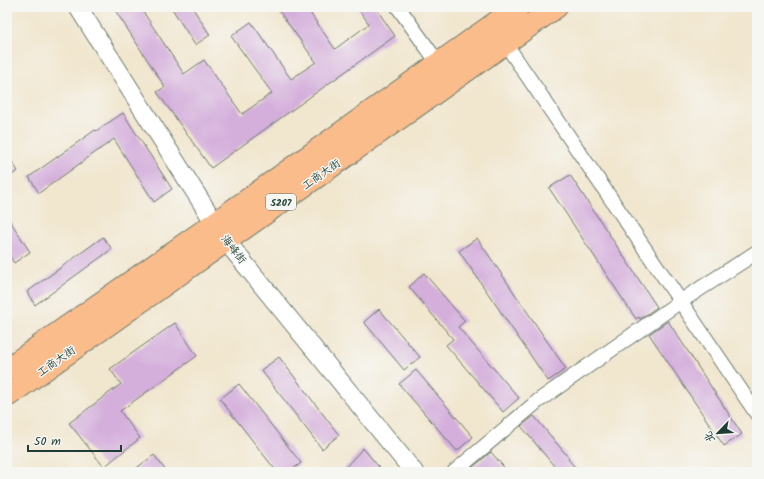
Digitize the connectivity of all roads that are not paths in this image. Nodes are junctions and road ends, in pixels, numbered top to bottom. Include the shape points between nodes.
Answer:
1 (398, 7) edge
2 (518, 7) edge
3 (556, 7) edge
4 (80, 8) edge
5 (492, 25) junction
6 (505, 43) junction
7 (438, 62) junction
8 (221, 232) junction
9 (757, 252) edge
10 (681, 301) junction
11 (7, 369) edge
12 (7, 396) edge
13 (757, 414) edge
14 (414, 472) edge
15 (454, 472) edge

1 - 7 street
2 - 5 main road, 工商大街 / S207
3 - 6 main road, 工商大街 / S207
4 - 8 street, 海峰街
5 - 6 street
5 - 7 main road, 工商大街 / S207
6 - 8 main road, 工商大街 / S207
6 - 10 street
7 - 8 main road, 工商大街 / S207
8 - 11 main road, 工商大街 / S207
8 - 12 main road, 工商大街 / S207
8 - 14 street, 海峰街
9 - 10 street
10 - 13 street
10 - 15 street via 538,401

